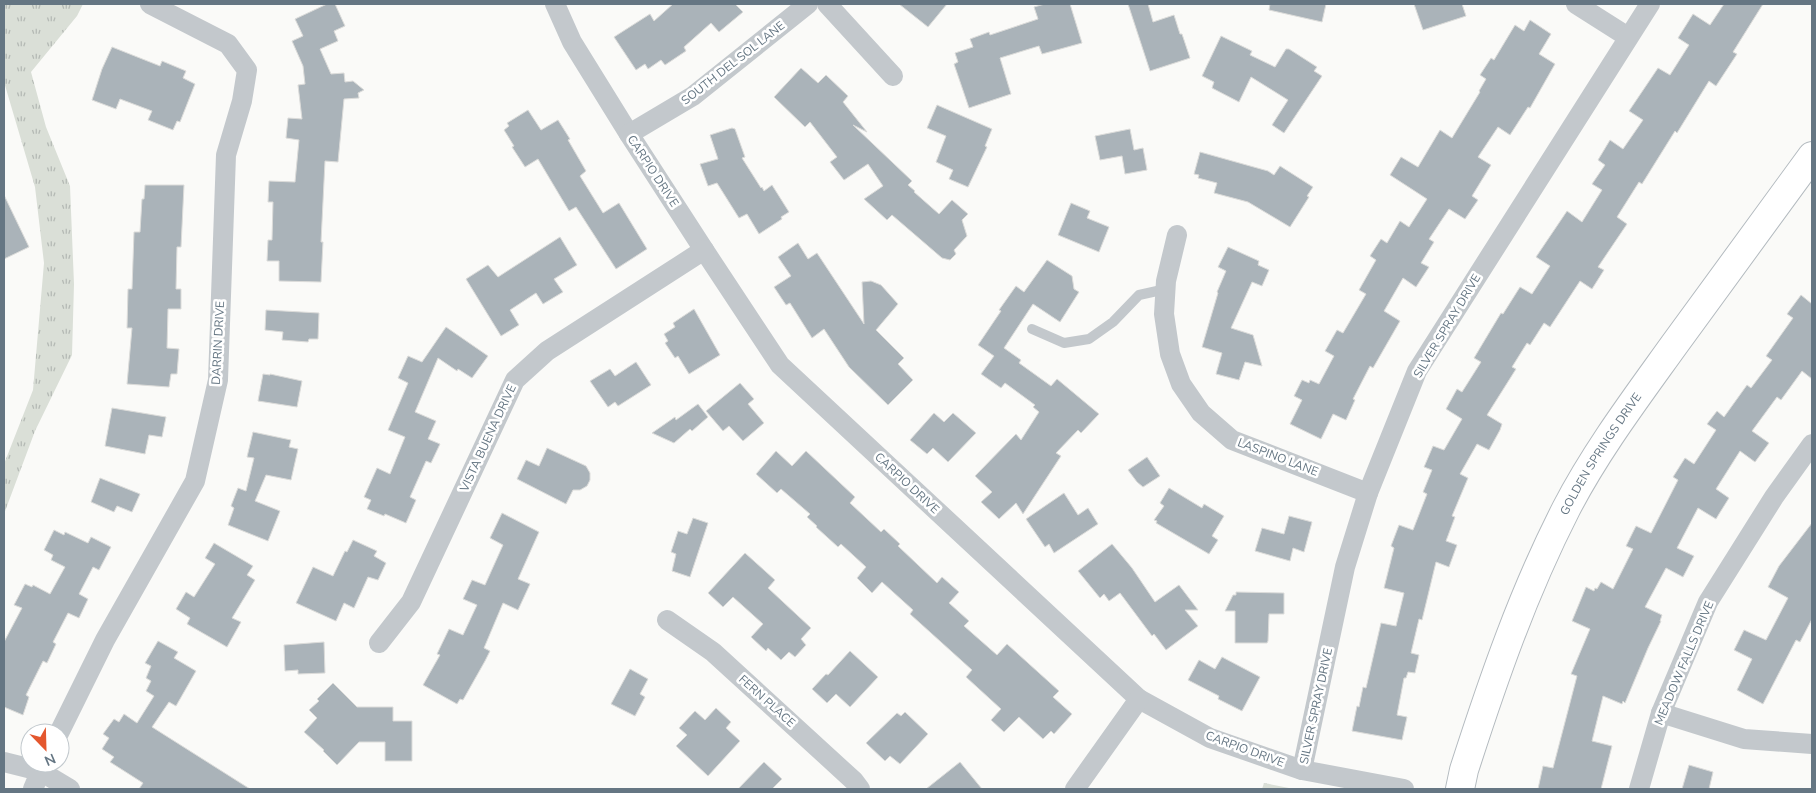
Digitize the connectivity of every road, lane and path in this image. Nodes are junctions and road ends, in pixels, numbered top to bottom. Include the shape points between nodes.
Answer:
1 (150, 4) edge
2 (555, 4) edge
3 (808, 4) edge
4 (827, 4) edge
5 (1576, 4) edge
6 (1650, 4) edge
7 (1628, 38) junction
8 (893, 76) dead end
9 (629, 134) junction
10 (1812, 156) edge
11 (1177, 235) dead end
12 (704, 250) junction
13 (1166, 289) junction
14 (1032, 329) dead end
15 (1812, 444) edge
16 (1368, 492) junction
17 (667, 620) dead end
18 (379, 643) dead end
19 (1139, 699) junction
20 (1661, 713) junction
21 (64, 723) edge
22 (1812, 744) edge
23 (4, 762) edge
24 (1302, 770) junction
25 (39, 774) edge
26 (70, 789) edge
27 (860, 789) edge
28 (1075, 789) edge
29 (1404, 789) edge
30 (1460, 789) edge
31 (1639, 789) edge

1 - 21 street, DARRIN DRIVE via 228,44 247,70 242,101 226,155 218,380 195,481 105,640
2 - 9 street, CARPIO DRIVE via 572,42
3 - 9 street, SOUTH DEL SOL LANE via 693,96
4 - 8 street
5 - 7 street
6 - 7 street, SILVER SPRAY DRIVE
7 - 16 street, SILVER SPRAY DRIVE via 1417,371
9 - 12 street, CARPIO DRIVE
10 - 30 main road, GOLDEN SPRINGS DRIVE via 1630,407 1566,508 1513,626
11 - 13 street, LASPINO LANE
12 - 18 street, VISTA BUENA DRIVE via 547,351 515,380 411,602
12 - 19 street, CARPIO DRIVE via 780,365
13 - 14 lane via 1139,295 1113,322 1089,339 1064,343
13 - 16 street, LASPINO LANE via 1164,314 1170,354 1181,384 1202,413 1232,440
15 - 20 street, MEADOW FALLS DRIVE via 1774,497 1708,602
16 - 24 street, SILVER SPRAY DRIVE via 1345,567
17 - 27 street, FERN PLACE via 713,652
19 - 24 street, CARPIO DRIVE via 1210,738
19 - 28 street
20 - 22 street via 1744,738
20 - 31 street, MEADOW FALLS DRIVE
23 - 25 street
24 - 29 street, CARPIO DRIVE
25 - 26 street

